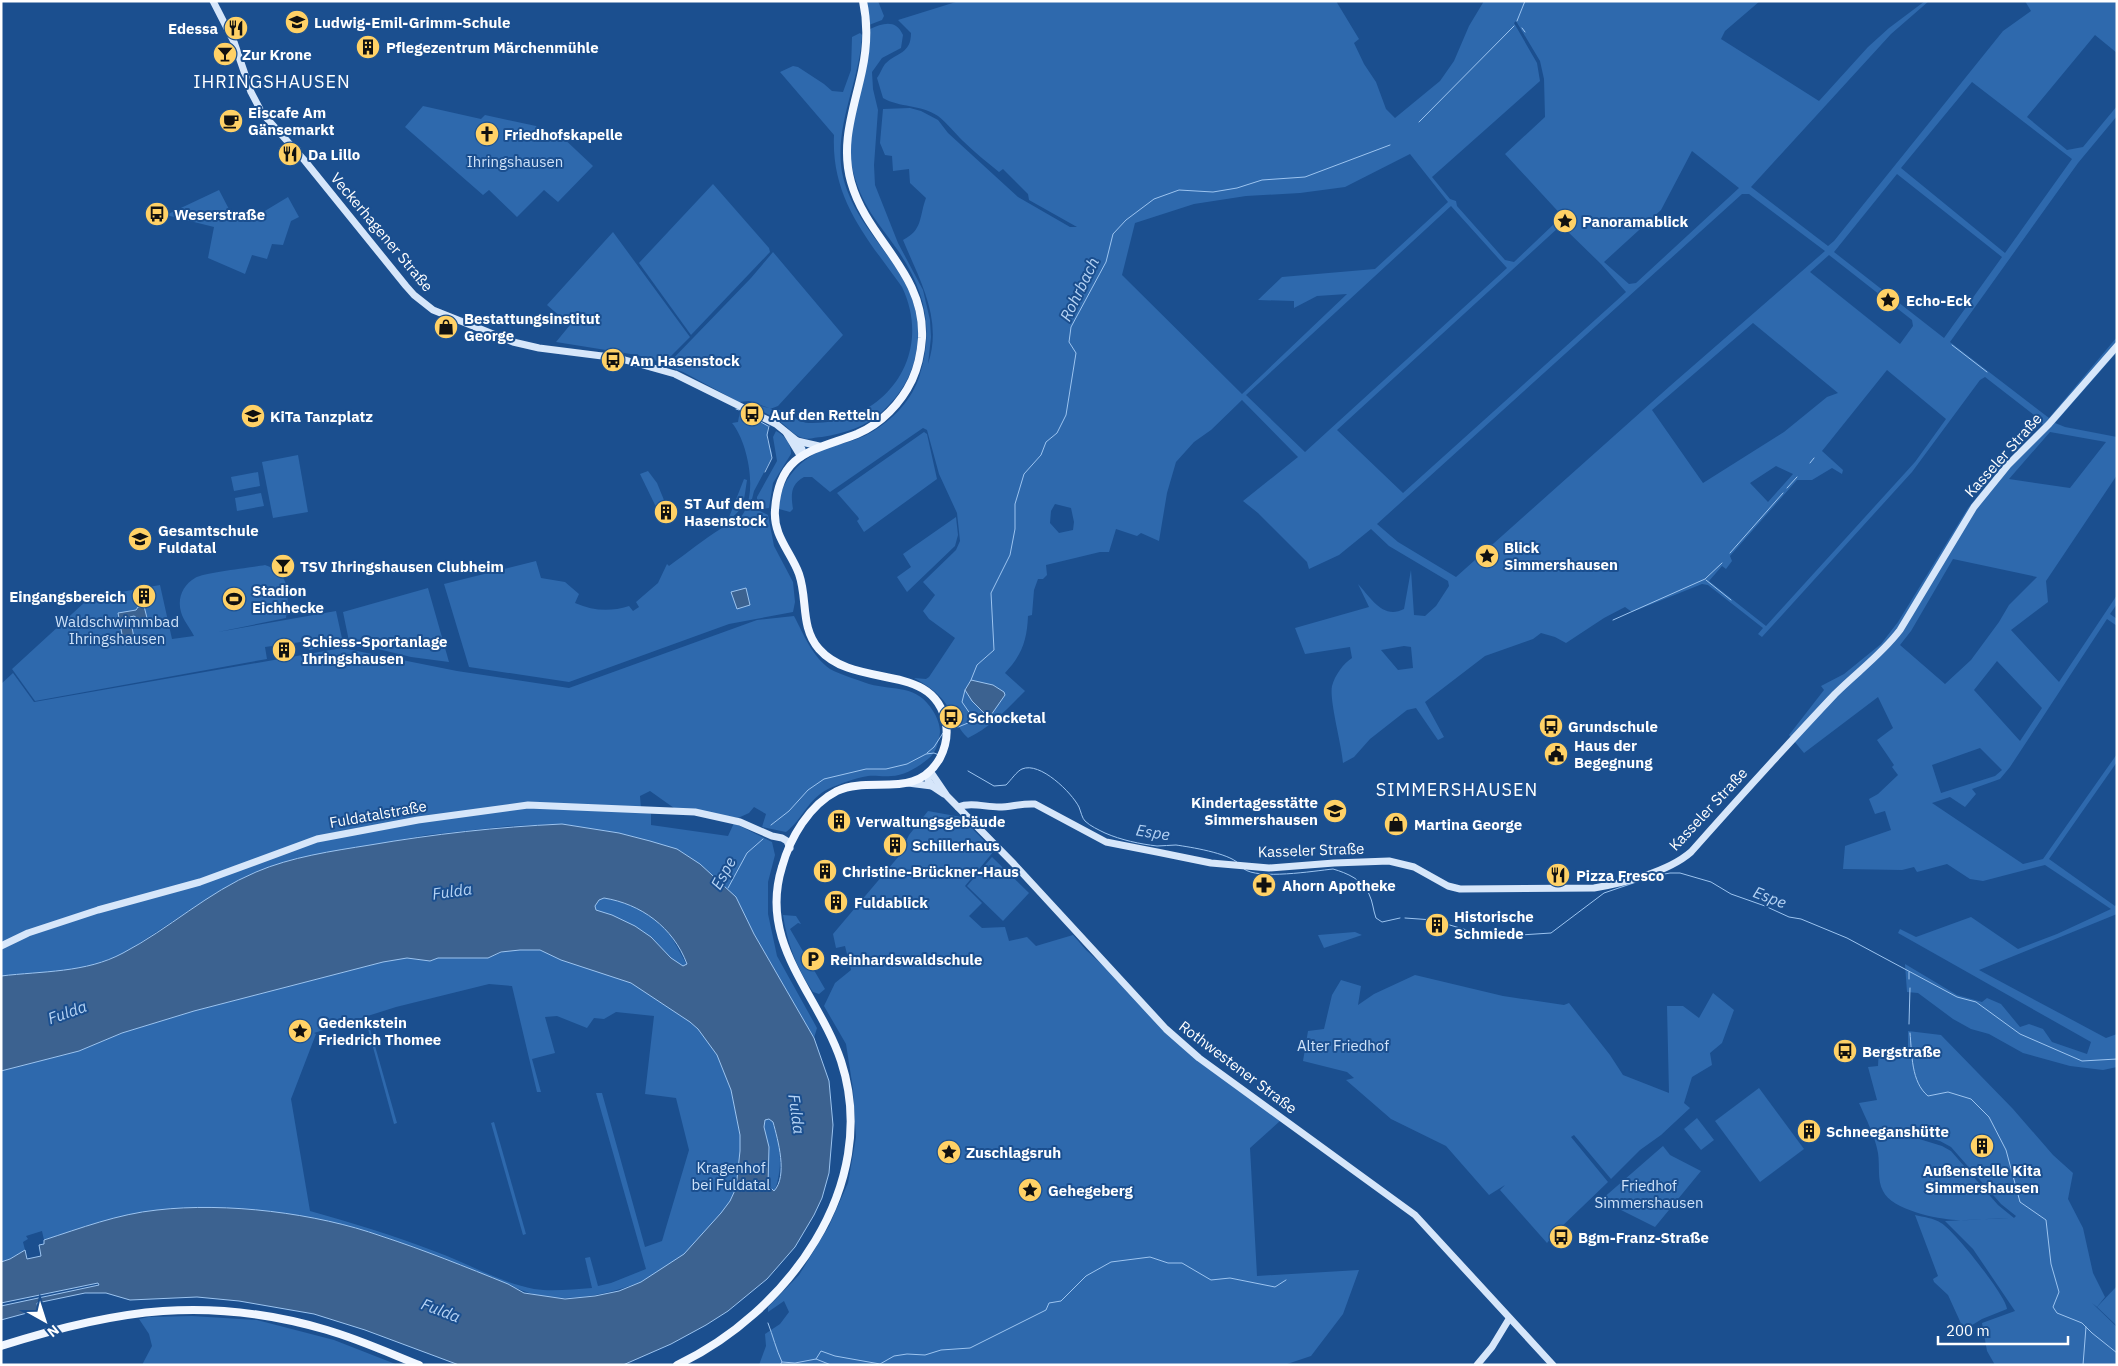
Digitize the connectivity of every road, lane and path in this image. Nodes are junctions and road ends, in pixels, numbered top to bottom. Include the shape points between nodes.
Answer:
1 (213, 1) edge
2 (863, 1) edge
3 (2117, 346) edge
4 (786, 434) junction
5 (797, 441) junction
6 (819, 446) junction
7 (802, 456) junction
8 (930, 771) junction
9 (908, 783) junction
10 (932, 786) junction
11 (947, 796) junction
12 (958, 807) junction
13 (799, 828) junction
14 (772, 836) junction
15 (782, 838) junction
16 (790, 848) junction
17 (1, 946) edge
18 (1509, 1319) junction
19 (1, 1346) edge
20 (419, 1365) edge
21 (677, 1365) edge
22 (1477, 1365) edge
23 (1553, 1365) edge

1 - 4 street, Veckerhagener Straße via 234,42 262,114 305,161 406,286 425,304 444,315 518,344 618,358 675,374 770,421
2 - 6 main road via 865,51 848,127 848,173 863,213 896,258 914,290 922,319 922,342 912,381 890,411 869,428
3 - 12 street, Kasseler Straße via 1974,507 1890,644 1838,691 1691,852 1674,865 1594,888 1460,889 1414,867 1389,861 1273,868 1242,866 1106,842 1035,804 996,807 967,804
4 - 5 street, Veckerhagener Straße
4 - 7 street, Veckerhagener Straße
5 - 6 street
5 - 7 street
6 - 7 main road
7 - 8 main road via 780,482 775,518 777,530 799,575 804,616 812,639 829,658 848,669 915,684 929,692 946,722 947,734 942,755
8 - 9 main road
8 - 10 street via 927,777
8 - 11 street, Rothwestener Straße
9 - 10 street
9 - 13 main road via 892,786 862,784 838,790 819,804
10 - 11 street, Rothwestener Straße
11 - 12 street, Rothwestener Straße
12 - 18 street, Rothwestener Straße via 1182,1044 1415,1215
13 - 15 street
13 - 16 main road
14 - 15 street, Fuldatalstraße
14 - 16 street, Fuldatalstraße
14 - 17 street, Fuldatalstraße via 740,822 695,812 528,805 418,820 317,839 200,882 28,933
15 - 16 street
16 - 21 main road via 778,882 778,925 787,956 840,1059 849,1104 848,1156 826,1220 791,1275 765,1304 733,1331
18 - 22 street
18 - 23 street, Rothwestener Straße
19 - 20 main road via 73,1324 124,1314 224,1310 314,1326

